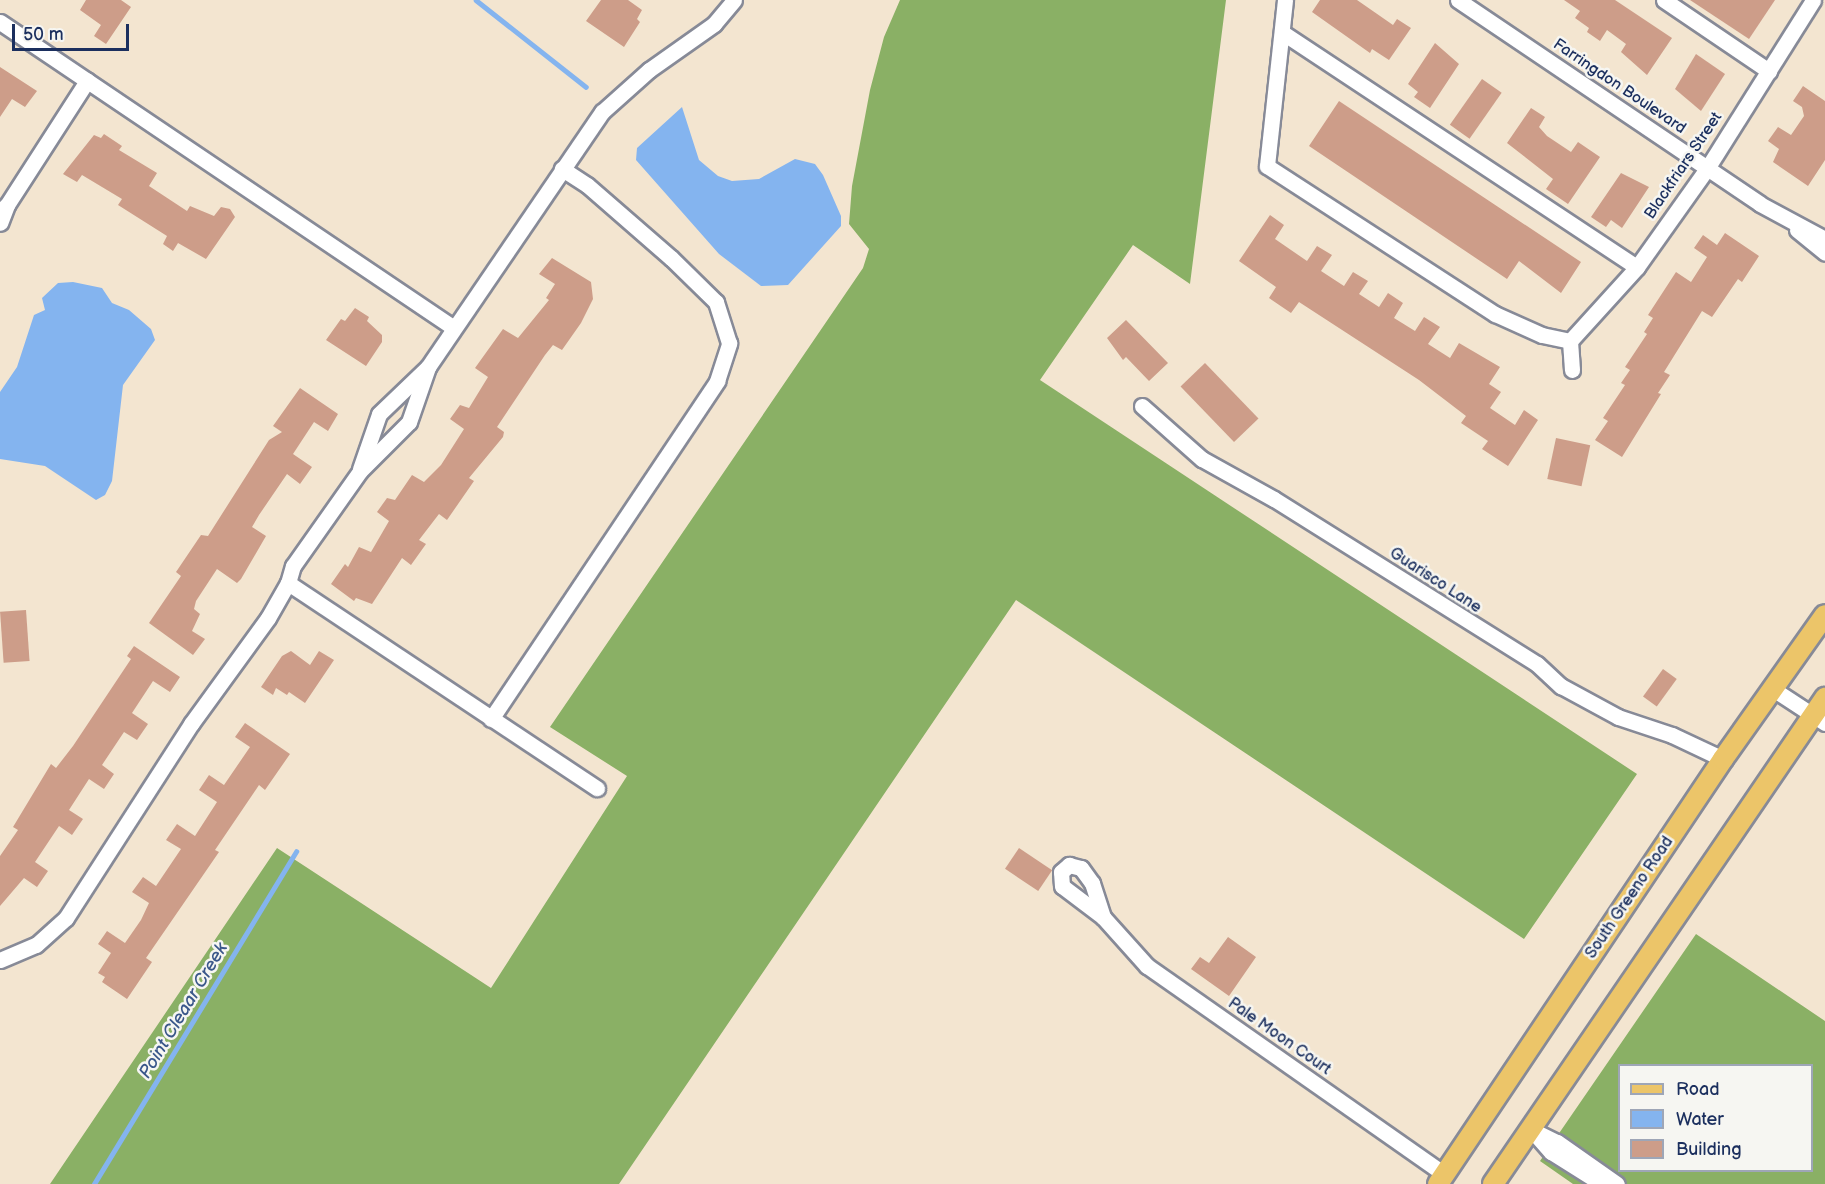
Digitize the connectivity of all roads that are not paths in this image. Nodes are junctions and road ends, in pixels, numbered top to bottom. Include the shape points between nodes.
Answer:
1 (1285, 0) edge
2 (1458, 0) edge
3 (1664, 0) edge
4 (1814, 0) edge
5 (727, 2) edge
6 (0, 22) edge
7 (1283, 33) junction
8 (1769, 71) junction
9 (87, 81) junction
10 (1708, 167) junction
11 (562, 169) junction
12 (4, 208) edge
13 (0, 223) edge
14 (1791, 223) junction
15 (1825, 239) edge
16 (1825, 253) edge
17 (1636, 267) junction
18 (454, 328) junction
19 (1570, 341) junction
20 (428, 367) junction
21 (1572, 370) dead end
22 (1142, 406) dead end
23 (360, 471) junction
24 (288, 583) junction
25 (1825, 615) edge
26 (1773, 689) junction
27 (1825, 698) edge
28 (491, 719) junction
29 (1819, 719) edge
30 (1723, 759) junction
31 (597, 788) dead end
32 (1103, 917) dead end
33 (0, 960) edge
34 (1530, 1129) junction
35 (1441, 1179) edge
36 (1493, 1184) edge
37 (1602, 1184) edge
38 (1617, 1184) edge

1 - 7 street
2 - 10 street, Farringdon Boulevard
3 - 8 street
4 - 8 street, Blackfriars Street
5 - 11 street via 690,43 602,112
6 - 9 street
7 - 17 street
7 - 19 street via 1267,166 1495,314 1542,335
8 - 10 street, Blackfriars Street
9 - 12 street
9 - 18 street
10 - 14 street, Farringdon Boulevard
10 - 17 street, Blackfriars Street
11 - 18 street
11 - 28 street via 611,206 716,302 729,343 717,381
12 - 13 street
14 - 15 street, Farringdon Boulevard
14 - 16 street, Farringdon Boulevard
17 - 19 street, Blackfriars Street
18 - 20 street
19 - 21 street
20 - 23 street via 405,429
20 - 23 street via 379,414
22 - 30 street, Guarisco Lane via 1202,459 1274,499 1537,664 1561,686 1618,717 1672,735
23 - 24 street via 293,566
24 - 28 street
24 - 33 street via 66,918 36,945
25 - 26 main road, South Greeno Road
26 - 29 street
26 - 30 main road, South Greeno Road
27 - 29 main road
28 - 31 street
29 - 34 main road
30 - 35 main road, South Greeno Road
32 - 35 street, Pale Moon Court via 1147,966
34 - 36 main road
34 - 37 street via 1551,1152
34 - 38 street via 1557,1142

